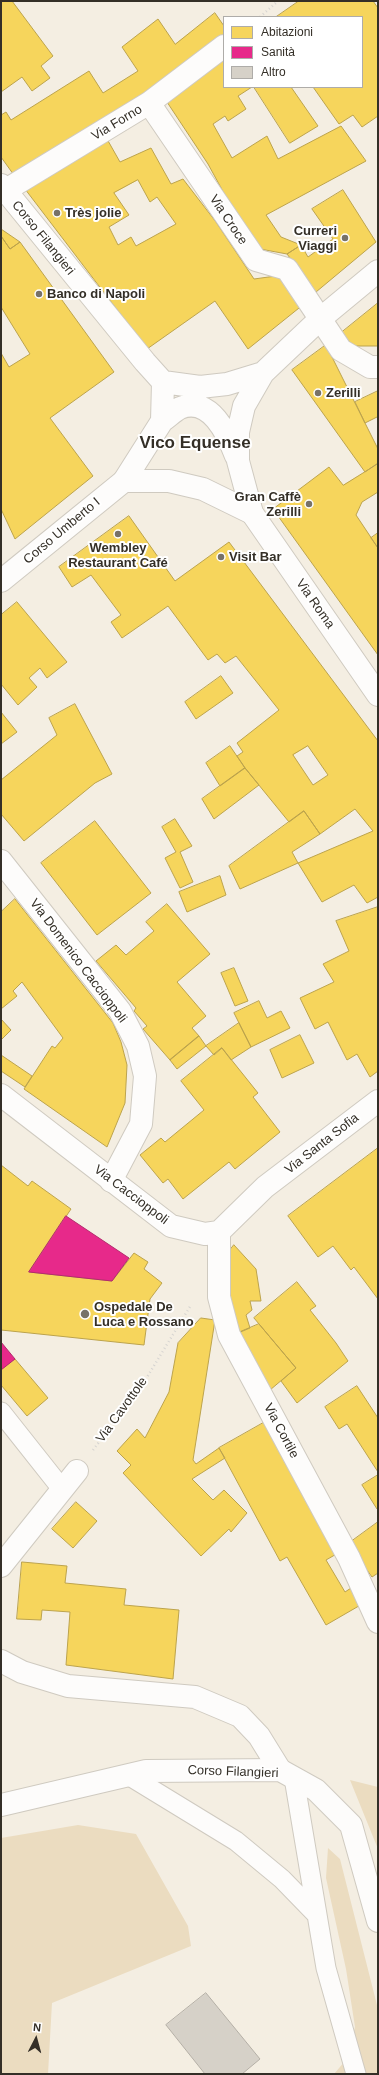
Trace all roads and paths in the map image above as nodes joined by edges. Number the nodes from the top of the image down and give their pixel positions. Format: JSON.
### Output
{"nodes":[{"id":1,"x":278,"y":1,"type":"edge"},
{"id":2,"x":261,"y":16,"type":"edge"},
{"id":3,"x":223,"y":47,"type":"edge"},
{"id":4,"x":149,"y":103,"type":"junction"},
{"id":5,"x":2,"y":190,"type":"edge"},
{"id":6,"x":378,"y":271,"type":"edge"},
{"id":7,"x":320,"y":319,"type":"junction"},
{"id":8,"x":378,"y":367,"type":"edge"},
{"id":9,"x":263,"y":373,"type":"junction"},
{"id":10,"x":163,"y":382,"type":"junction"},
{"id":11,"x":162,"y":421,"type":"junction"},
{"id":12,"x":238,"y":460,"type":"junction"},
{"id":13,"x":124,"y":482,"type":"junction"},
{"id":14,"x":252,"y":513,"type":"junction"},
{"id":15,"x":1,"y":582,"type":"edge"},
{"id":16,"x":378,"y":695,"type":"edge"},
{"id":17,"x":1,"y":861,"type":"edge"},
{"id":18,"x":1,"y":1095,"type":"edge"},
{"id":19,"x":378,"y":1101,"type":"edge"},
{"id":20,"x":111,"y":1180,"type":"junction"},
{"id":21,"x":219,"y":1232,"type":"junction"},
{"id":22,"x":192,"y":1304,"type":"dead end"},
{"id":23,"x":1,"y":1412,"type":"edge"},
{"id":24,"x":77,"y":1471,"type":"joint"},
{"id":25,"x":62,"y":1489,"type":"junction"},
{"id":26,"x":1,"y":1566,"type":"edge"},
{"id":27,"x":378,"y":1622,"type":"edge"},
{"id":28,"x":1,"y":1661,"type":"edge"},
{"id":29,"x":287,"y":1774,"type":"junction"},
{"id":30,"x":128,"y":1775,"type":"junction"},
{"id":31,"x":1,"y":1805,"type":"edge"},
{"id":32,"x":317,"y":1915,"type":"junction"},
{"id":33,"x":378,"y":1921,"type":"edge"},
{"id":34,"x":356,"y":2074,"type":"edge"}],
"edges":[{"from":1,"to":2,"type":"path"},
{"from":3,"to":4,"type":"street","name":"Via Forno"},
{"from":4,"to":5,"type":"street","name":"Via Forno"},
{"from":4,"to":7,"type":"street","name":"Via Croce"},
{"from":5,"to":10,"type":"street","name":"Corso Filangieri"},
{"from":6,"to":7,"type":"street"},
{"from":7,"to":8,"type":"street","name":"Via Croce"},
{"from":7,"to":9,"type":"street"},
{"from":9,"to":10,"type":"street"},
{"from":9,"to":12,"type":"street"},
{"from":10,"to":11,"type":"street"},
{"from":11,"to":12,"type":"street"},
{"from":11,"to":13,"type":"street","name":"Corso Umberto I"},
{"from":12,"to":14,"type":"street"},
{"from":13,"to":14,"type":"street"},
{"from":13,"to":15,"type":"street","name":"Corso Umberto I"},
{"from":14,"to":16,"type":"street","name":"Via Roma"},
{"from":17,"to":20,"type":"street","name":"Via Domenico Caccioppoli"},
{"from":18,"to":20,"type":"street","name":"Via Caccioppoli"},
{"from":19,"to":21,"type":"street","name":"Via Santa Sofia"},
{"from":20,"to":21,"type":"street","name":"Via Caccioppoli"},
{"from":21,"to":27,"type":"street","name":"Via Cortile"},
{"from":22,"to":24,"type":"path","name":"Via Cavottole"},
{"from":23,"to":25,"type":"lane"},
{"from":24,"to":25,"type":"street"},
{"from":25,"to":26,"type":"street"},
{"from":28,"to":29,"type":"street"},
{"from":29,"to":30,"type":"street","name":"Corso Filangieri"},
{"from":29,"to":32,"type":"lane"},
{"from":29,"to":33,"type":"street","name":"Corso Filangieri"},
{"from":30,"to":31,"type":"street","name":"Corso Filangieri"},
{"from":30,"to":32,"type":"lane"},
{"from":32,"to":34,"type":"lane"}]}
